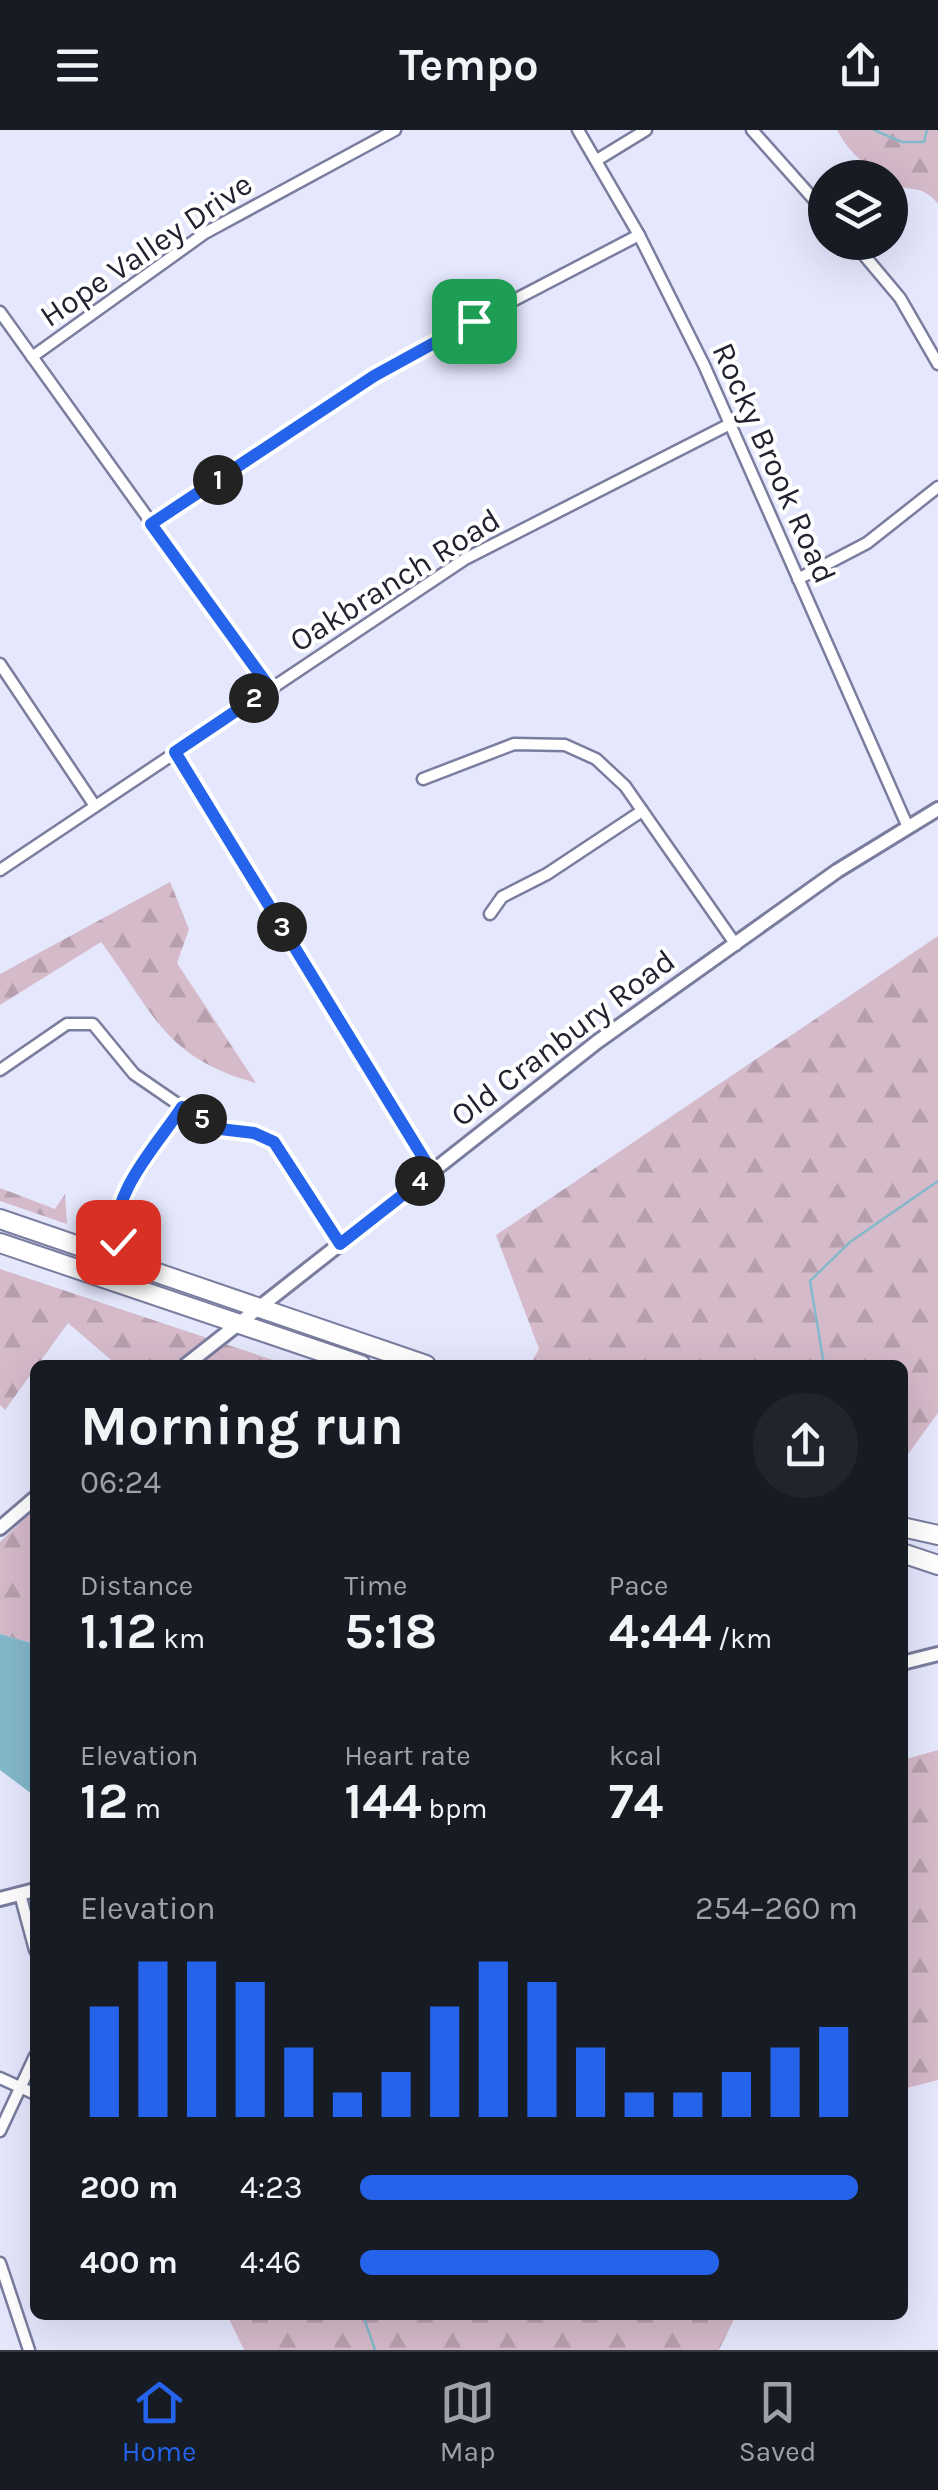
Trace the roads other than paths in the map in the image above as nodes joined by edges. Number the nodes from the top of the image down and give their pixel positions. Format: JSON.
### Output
{"nodes":[{"id":1,"x":394,"y":130,"type":"edge"},
{"id":2,"x":578,"y":130,"type":"edge"},
{"id":3,"x":646,"y":130,"type":"edge"},
{"id":4,"x":752,"y":130,"type":"edge"},
{"id":5,"x":596,"y":160,"type":"junction"},
{"id":6,"x":808,"y":193,"type":"edge"},
{"id":7,"x":639,"y":235,"type":"junction"},
{"id":8,"x":868,"y":260,"type":"edge"},
{"id":9,"x":0,"y":312,"type":"edge"},
{"id":10,"x":32,"y":356,"type":"junction"},
{"id":11,"x":938,"y":364,"type":"edge"},
{"id":12,"x":730,"y":424,"type":"junction"},
{"id":13,"x":938,"y":487,"type":"edge"},
{"id":14,"x":151,"y":524,"type":"junction"},
{"id":15,"x":798,"y":579,"type":"junction"},
{"id":16,"x":0,"y":664,"type":"edge"},
{"id":17,"x":270,"y":688,"type":"junction"},
{"id":18,"x":175,"y":752,"type":"junction"},
{"id":19,"x":424,"y":780,"type":"dead end"},
{"id":20,"x":95,"y":806,"type":"junction"},
{"id":21,"x":938,"y":809,"type":"edge"},
{"id":22,"x":642,"y":811,"type":"junction"},
{"id":23,"x":907,"y":825,"type":"junction"},
{"id":24,"x":0,"y":870,"type":"edge"},
{"id":25,"x":490,"y":914,"type":"dead end"},
{"id":26,"x":736,"y":945,"type":"junction"},
{"id":27,"x":0,"y":1070,"type":"edge"},
{"id":28,"x":182,"y":1107,"type":"junction"},
{"id":29,"x":432,"y":1172,"type":"junction"},
{"id":30,"x":118,"y":1215,"type":"junction"},
{"id":31,"x":0,"y":1220,"type":"edge"},
{"id":32,"x":0,"y":1243,"type":"edge"},
{"id":33,"x":73,"y":1244,"type":"junction"},
{"id":34,"x":340,"y":1244,"type":"junction"},
{"id":35,"x":139,"y":1266,"type":"junction"},
{"id":36,"x":260,"y":1306,"type":"junction"},
{"id":37,"x":237,"y":1322,"type":"junction"},
{"id":38,"x":192,"y":1360,"type":"edge"},
{"id":39,"x":347,"y":1360,"type":"edge"},
{"id":40,"x":412,"y":1360,"type":"edge"},
{"id":41,"x":30,"y":1502,"type":"edge"},
{"id":42,"x":0,"y":1528,"type":"edge"},
{"id":43,"x":908,"y":1528,"type":"edge"},
{"id":44,"x":938,"y":1535,"type":"edge"},
{"id":45,"x":908,"y":1555,"type":"edge"},
{"id":46,"x":938,"y":1565,"type":"edge"},
{"id":47,"x":938,"y":1654,"type":"edge"},
{"id":48,"x":908,"y":1662,"type":"edge"},
{"id":49,"x":28,"y":1892,"type":"edge"},
{"id":50,"x":0,"y":1899,"type":"edge"},
{"id":51,"x":30,"y":2067,"type":"edge"},
{"id":52,"x":0,"y":2078,"type":"edge"},
{"id":53,"x":20,"y":2088,"type":"junction"},
{"id":54,"x":30,"y":2092,"type":"edge"},
{"id":55,"x":0,"y":2131,"type":"edge"},
{"id":56,"x":0,"y":2263,"type":"edge"},
{"id":57,"x":28,"y":2350,"type":"edge"}],
"edges":[{"from":1,"to":10,"type":"street","name":"Hope Valley Drive"},
{"from":2,"to":5,"type":"street","name":"Rocky Brook Road"},
{"from":3,"to":5,"type":"street"},
{"from":4,"to":6,"type":"street"},
{"from":5,"to":7,"type":"street","name":"Rocky Brook Road"},
{"from":7,"to":12,"type":"street","name":"Rocky Brook Road"},
{"from":7,"to":14,"type":"street"},
{"from":8,"to":11,"type":"street"},
{"from":9,"to":10,"type":"street"},
{"from":10,"to":14,"type":"street"},
{"from":12,"to":15,"type":"street","name":"Rocky Brook Road"},
{"from":12,"to":17,"type":"street","name":"Oakbranch Road"},
{"from":13,"to":15,"type":"street"},
{"from":14,"to":17,"type":"street"},
{"from":15,"to":23,"type":"street","name":"Rocky Brook Road"},
{"from":16,"to":20,"type":"street"},
{"from":17,"to":18,"type":"street","name":"Oakbranch Road"},
{"from":18,"to":20,"type":"street","name":"Oakbranch Road"},
{"from":18,"to":29,"type":"street"},
{"from":19,"to":22,"type":"street"},
{"from":20,"to":24,"type":"street","name":"Oakbranch Road"},
{"from":21,"to":23,"type":"street","name":"Old Cranbury Road"},
{"from":22,"to":25,"type":"street"},
{"from":22,"to":26,"type":"street"},
{"from":23,"to":26,"type":"street","name":"Old Cranbury Road"},
{"from":26,"to":29,"type":"street","name":"Old Cranbury Road"},
{"from":27,"to":28,"type":"street"},
{"from":28,"to":30,"type":"street"},
{"from":28,"to":34,"type":"street"},
{"from":29,"to":34,"type":"street","name":"Old Cranbury Road"},
{"from":30,"to":33,"type":"street"},
{"from":30,"to":35,"type":"street"},
{"from":31,"to":33,"type":"highway"},
{"from":32,"to":37,"type":"highway"},
{"from":33,"to":35,"type":"highway"},
{"from":34,"to":36,"type":"street","name":"Old Cranbury Road"},
{"from":35,"to":36,"type":"highway"},
{"from":36,"to":37,"type":"street","name":"Old Cranbury Road"},
{"from":36,"to":40,"type":"highway"},
{"from":37,"to":38,"type":"street","name":"Old Cranbury Road"},
{"from":37,"to":39,"type":"highway"},
{"from":41,"to":42,"type":"street"},
{"from":43,"to":44,"type":"highway"},
{"from":45,"to":46,"type":"highway"},
{"from":47,"to":48,"type":"street"},
{"from":49,"to":50,"type":"street"},
{"from":51,"to":53,"type":"street"},
{"from":52,"to":53,"type":"street"},
{"from":53,"to":54,"type":"street"},
{"from":53,"to":55,"type":"street"},
{"from":56,"to":57,"type":"street"}]}
